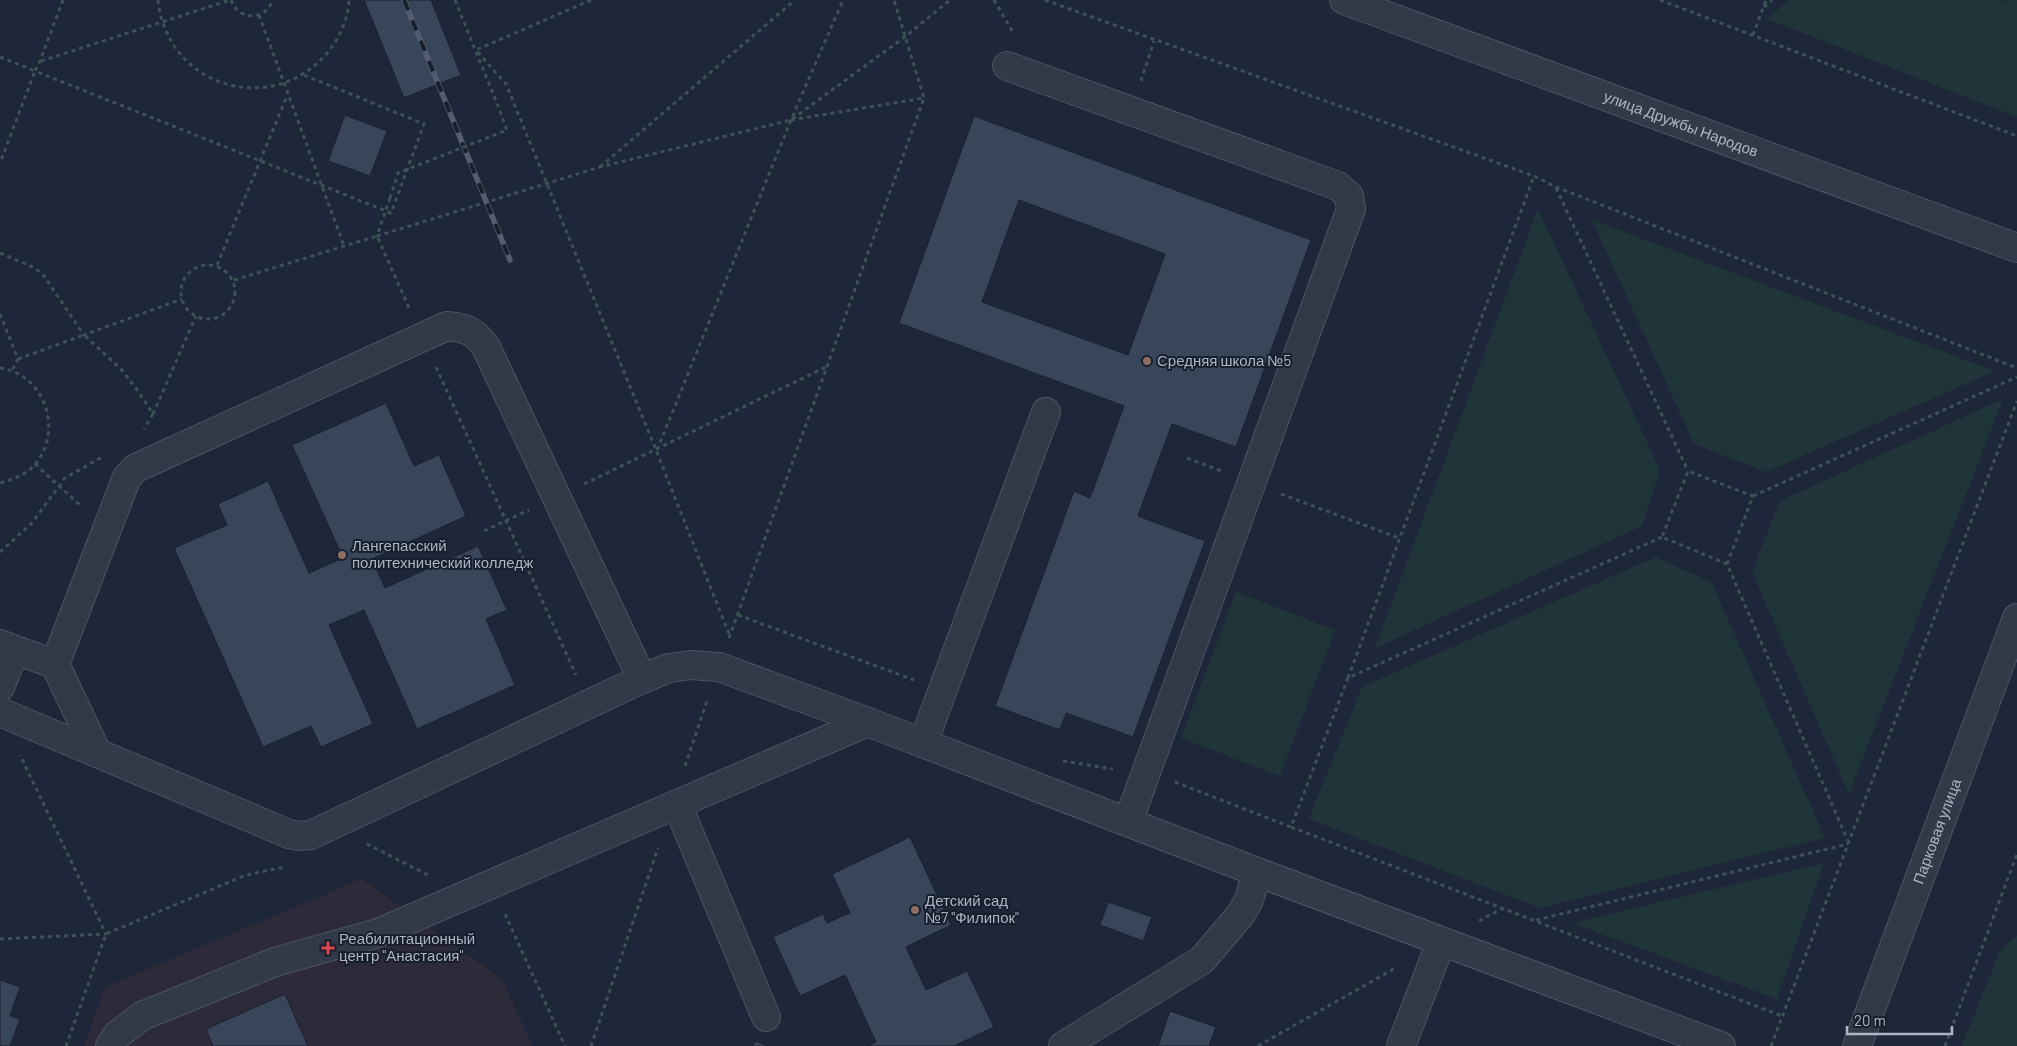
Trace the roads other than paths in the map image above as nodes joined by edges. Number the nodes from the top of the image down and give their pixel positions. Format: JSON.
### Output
{"nodes":[{"id":1,"x":1344,"y":0,"type":"edge"},
{"id":2,"x":1007,"y":66,"type":"dead end"},
{"id":3,"x":2017,"y":248,"type":"edge"},
{"id":4,"x":1046,"y":412,"type":"dead end"},
{"id":5,"x":2014,"y":634,"type":"edge"},
{"id":6,"x":8,"y":647,"type":"edge"},
{"id":7,"x":55,"y":664,"type":"junction"},
{"id":8,"x":642,"y":679,"type":"junction"},
{"id":9,"x":0,"y":687,"type":"edge"},
{"id":10,"x":0,"y":712,"type":"edge"},
{"id":11,"x":868,"y":722,"type":"junction"},
{"id":12,"x":923,"y":743,"type":"junction"},
{"id":13,"x":97,"y":753,"type":"junction"},
{"id":14,"x":674,"y":805,"type":"junction"},
{"id":15,"x":1128,"y":822,"type":"junction"},
{"id":16,"x":1258,"y":872,"type":"junction"},
{"id":17,"x":1441,"y":942,"type":"junction"},
{"id":18,"x":766,"y":1017,"type":"dead end"},
{"id":19,"x":110,"y":1046,"type":"edge"},
{"id":20,"x":1063,"y":1046,"type":"edge"},
{"id":21,"x":1402,"y":1046,"type":"edge"},
{"id":22,"x":1722,"y":1046,"type":"edge"},
{"id":23,"x":1857,"y":1046,"type":"edge"}],
"edges":[{"from":1,"to":3,"type":"street","name":"улица Дружбы Народов"},
{"from":2,"to":15,"type":"street"},
{"from":4,"to":12,"type":"street"},
{"from":5,"to":23,"type":"street","name":"Парковая улица"},
{"from":6,"to":7,"type":"street"},
{"from":6,"to":9,"type":"street"},
{"from":7,"to":8,"type":"street"},
{"from":7,"to":13,"type":"street"},
{"from":8,"to":11,"type":"street"},
{"from":8,"to":13,"type":"street"},
{"from":10,"to":13,"type":"street"},
{"from":11,"to":12,"type":"street"},
{"from":11,"to":14,"type":"street"},
{"from":12,"to":15,"type":"street"},
{"from":14,"to":18,"type":"street"},
{"from":14,"to":19,"type":"street"},
{"from":15,"to":16,"type":"street"},
{"from":16,"to":17,"type":"street"},
{"from":16,"to":20,"type":"street"},
{"from":17,"to":21,"type":"street"},
{"from":17,"to":22,"type":"street"}]}
